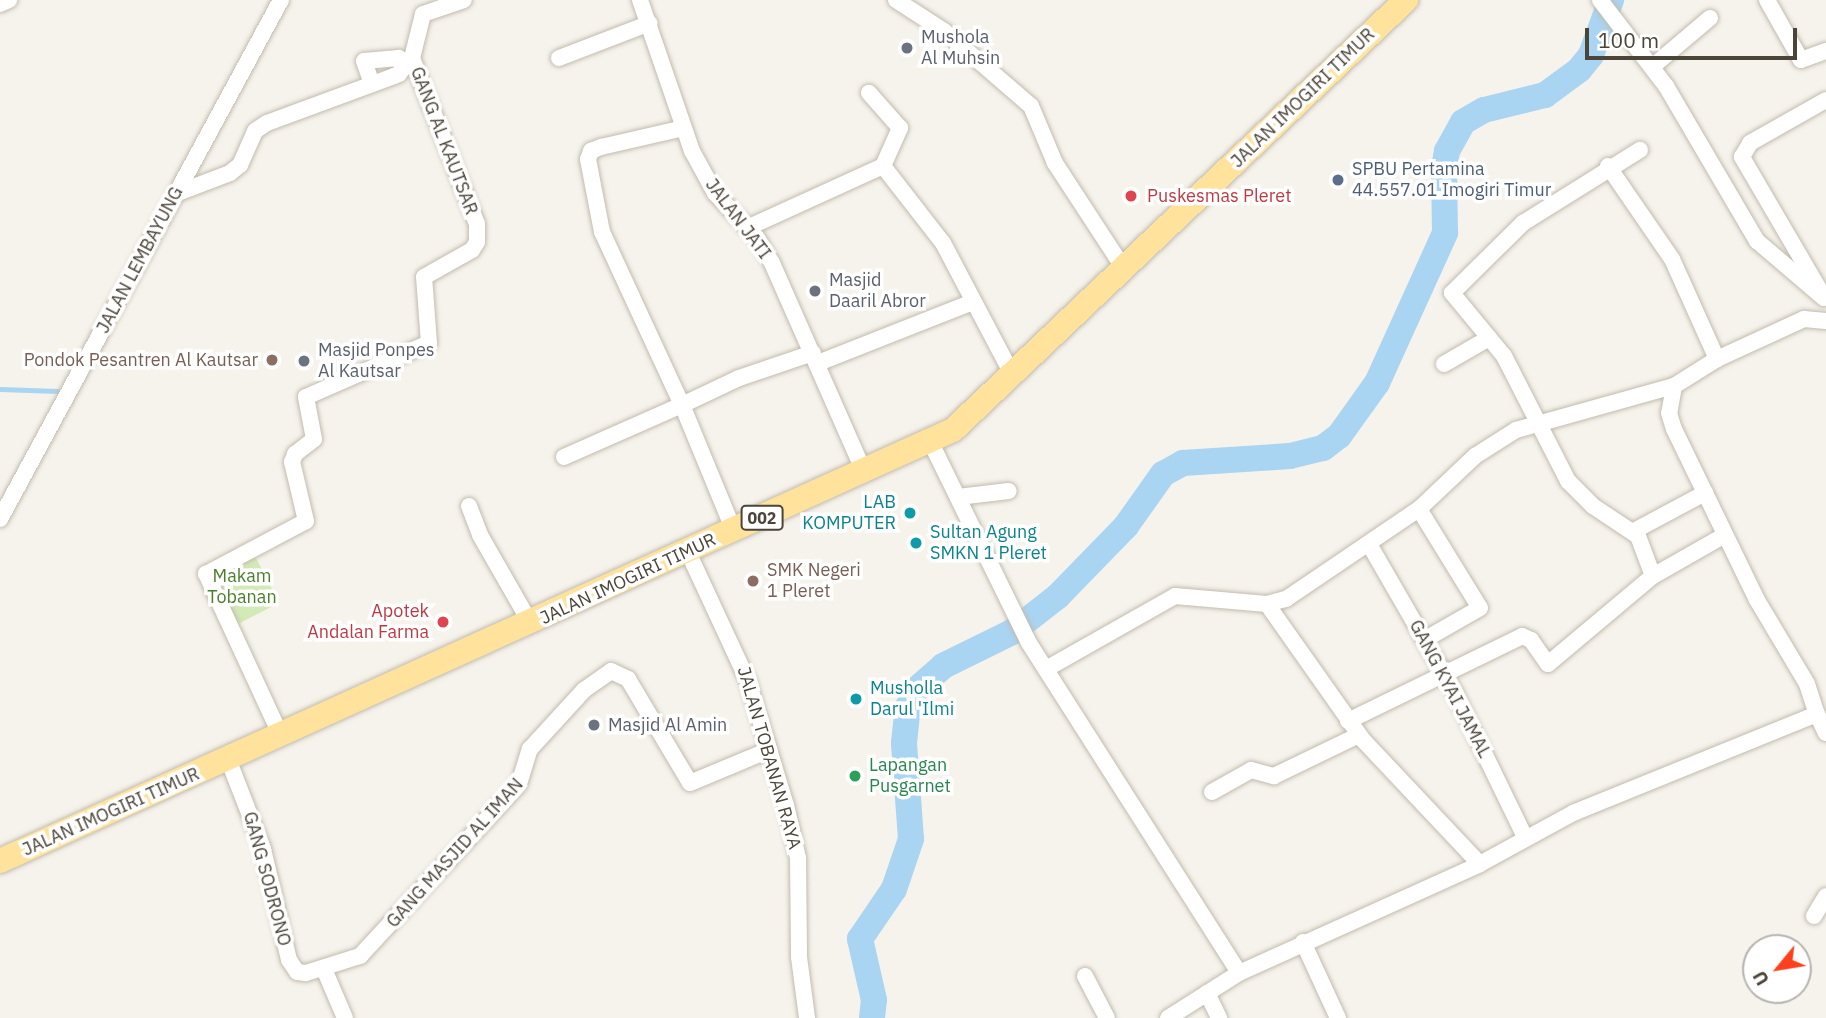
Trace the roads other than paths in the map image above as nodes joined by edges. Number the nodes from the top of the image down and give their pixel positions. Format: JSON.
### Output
{"nodes":[{"id":1,"x":9,"y":0,"type":"edge"},
{"id":2,"x":281,"y":0,"type":"edge"},
{"id":3,"x":464,"y":0,"type":"edge"},
{"id":4,"x":640,"y":0,"type":"edge"},
{"id":5,"x":896,"y":0,"type":"edge"},
{"id":6,"x":1406,"y":0,"type":"edge"},
{"id":7,"x":1600,"y":0,"type":"edge"},
{"id":8,"x":1768,"y":0,"type":"edge"},
{"id":9,"x":0,"y":4,"type":"edge"},
{"id":10,"x":1710,"y":18,"type":"dead end"},
{"id":11,"x":650,"y":23,"type":"junction"},
{"id":12,"x":1826,"y":51,"type":"edge"},
{"id":13,"x":559,"y":58,"type":"dead end"},
{"id":14,"x":1652,"y":67,"type":"junction"},
{"id":15,"x":372,"y":84,"type":"dead end"},
{"id":16,"x":869,"y":93,"type":"dead end"},
{"id":17,"x":1826,"y":100,"type":"edge"},
{"id":18,"x":684,"y":128,"type":"junction"},
{"id":19,"x":1640,"y":150,"type":"dead end"},
{"id":20,"x":883,"y":166,"type":"junction"},
{"id":21,"x":1608,"y":166,"type":"junction"},
{"id":22,"x":175,"y":194,"type":"junction"},
{"id":23,"x":747,"y":228,"type":"junction"},
{"id":24,"x":1124,"y":269,"type":"junction"},
{"id":25,"x":1819,"y":269,"type":"edge"},
{"id":26,"x":1825,"y":301,"type":"edge"},
{"id":27,"x":973,"y":302,"type":"junction"},
{"id":28,"x":1826,"y":321,"type":"edge"},
{"id":29,"x":1489,"y":338,"type":"junction"},
{"id":30,"x":816,"y":358,"type":"junction"},
{"id":31,"x":1717,"y":359,"type":"junction"},
{"id":32,"x":1444,"y":364,"type":"dead end"},
{"id":33,"x":1013,"y":376,"type":"junction"},
{"id":34,"x":1674,"y":386,"type":"junction"},
{"id":35,"x":682,"y":405,"type":"junction"},
{"id":36,"x":1539,"y":421,"type":"junction"},
{"id":37,"x":931,"y":443,"type":"junction"},
{"id":38,"x":564,"y":457,"type":"dead end"},
{"id":39,"x":864,"y":472,"type":"junction"},
{"id":40,"x":1009,"y":491,"type":"dead end"},
{"id":41,"x":1705,"y":493,"type":"junction"},
{"id":42,"x":958,"y":497,"type":"junction"},
{"id":43,"x":469,"y":506,"type":"dead end"},
{"id":44,"x":1419,"y":509,"type":"junction"},
{"id":45,"x":0,"y":519,"type":"edge"},
{"id":46,"x":734,"y":531,"type":"junction"},
{"id":47,"x":1634,"y":531,"type":"junction"},
{"id":48,"x":1725,"y":535,"type":"junction"},
{"id":49,"x":1369,"y":544,"type":"junction"},
{"id":50,"x":688,"y":552,"type":"junction"},
{"id":51,"x":1653,"y":576,"type":"junction"},
{"id":52,"x":1267,"y":604,"type":"junction"},
{"id":53,"x":531,"y":624,"type":"junction"},
{"id":54,"x":1424,"y":640,"type":"junction"},
{"id":55,"x":1046,"y":669,"type":"junction"},
{"id":56,"x":1442,"y":672,"type":"junction"},
{"id":57,"x":1817,"y":714,"type":"junction"},
{"id":58,"x":1348,"y":721,"type":"junction"},
{"id":59,"x":1826,"y":733,"type":"edge"},
{"id":60,"x":1359,"y":735,"type":"junction"},
{"id":61,"x":281,"y":736,"type":"junction"},
{"id":62,"x":769,"y":750,"type":"junction"},
{"id":63,"x":228,"y":760,"type":"junction"},
{"id":64,"x":1212,"y":792,"type":"dead end"},
{"id":65,"x":1525,"y":837,"type":"junction"},
{"id":66,"x":0,"y":861,"type":"edge"},
{"id":67,"x":1480,"y":864,"type":"junction"},
{"id":68,"x":1826,"y":896,"type":"edge"},
{"id":69,"x":1814,"y":916,"type":"dead end"},
{"id":70,"x":1303,"y":942,"type":"junction"},
{"id":71,"x":324,"y":970,"type":"junction"},
{"id":72,"x":1239,"y":973,"type":"junction"},
{"id":73,"x":1085,"y":976,"type":"dead end"},
{"id":74,"x":1207,"y":993,"type":"junction"},
{"id":75,"x":345,"y":1018,"type":"edge"},
{"id":76,"x":807,"y":1018,"type":"edge"},
{"id":77,"x":1107,"y":1018,"type":"edge"},
{"id":78,"x":1168,"y":1018,"type":"edge"},
{"id":79,"x":1219,"y":1018,"type":"edge"},
{"id":80,"x":1338,"y":1018,"type":"edge"}],
"edges":[{"from":1,"to":9,"type":"street"},
{"from":2,"to":22,"type":"street","name":"JALAN LEMBAYUNG"},
{"from":3,"to":61,"type":"street","name":"GANG AL KAUTSAR"},
{"from":4,"to":11,"type":"street","name":"JALAN JATI"},
{"from":5,"to":24,"type":"street"},
{"from":6,"to":24,"type":"main road","name":"JALAN IMOGIRI TIMUR","number":"002"},
{"from":7,"to":14,"type":"street"},
{"from":8,"to":12,"type":"street"},
{"from":10,"to":14,"type":"street"},
{"from":11,"to":13,"type":"street"},
{"from":11,"to":18,"type":"street","name":"JALAN JATI"},
{"from":14,"to":26,"type":"street"},
{"from":15,"to":22,"type":"street"},
{"from":16,"to":20,"type":"street"},
{"from":17,"to":25,"type":"street"},
{"from":18,"to":23,"type":"street","name":"JALAN JATI"},
{"from":18,"to":35,"type":"street"},
{"from":19,"to":21,"type":"street"},
{"from":20,"to":23,"type":"street"},
{"from":20,"to":27,"type":"street"},
{"from":21,"to":29,"type":"street"},
{"from":21,"to":31,"type":"street"},
{"from":22,"to":45,"type":"street","name":"JALAN LEMBAYUNG"},
{"from":23,"to":30,"type":"street","name":"JALAN JATI"},
{"from":24,"to":33,"type":"main road","name":"JALAN IMOGIRI TIMUR","number":"002"},
{"from":25,"to":26,"type":"street"},
{"from":27,"to":30,"type":"street"},
{"from":27,"to":33,"type":"street"},
{"from":28,"to":31,"type":"street"},
{"from":29,"to":32,"type":"street"},
{"from":29,"to":36,"type":"street"},
{"from":30,"to":35,"type":"street"},
{"from":30,"to":39,"type":"street","name":"JALAN JATI"},
{"from":31,"to":34,"type":"street"},
{"from":33,"to":37,"type":"main road","name":"JALAN IMOGIRI TIMUR","number":"002"},
{"from":34,"to":36,"type":"street"},
{"from":34,"to":41,"type":"street"},
{"from":35,"to":38,"type":"street"},
{"from":35,"to":46,"type":"street"},
{"from":36,"to":44,"type":"street"},
{"from":36,"to":47,"type":"street"},
{"from":37,"to":39,"type":"main road","name":"JALAN IMOGIRI TIMUR","number":"002"},
{"from":37,"to":42,"type":"street"},
{"from":39,"to":46,"type":"main road","name":"JALAN IMOGIRI TIMUR","number":"002"},
{"from":40,"to":42,"type":"street"},
{"from":41,"to":47,"type":"street"},
{"from":41,"to":48,"type":"street"},
{"from":42,"to":55,"type":"street"},
{"from":43,"to":53,"type":"street"},
{"from":44,"to":49,"type":"street"},
{"from":44,"to":54,"type":"street"},
{"from":46,"to":50,"type":"main road","name":"JALAN IMOGIRI TIMUR","number":"002"},
{"from":47,"to":51,"type":"street"},
{"from":48,"to":51,"type":"street"},
{"from":48,"to":57,"type":"street"},
{"from":49,"to":52,"type":"street"},
{"from":49,"to":54,"type":"street","name":"GANG KYAI JAMAL"},
{"from":50,"to":53,"type":"main road","name":"JALAN IMOGIRI TIMUR","number":"002"},
{"from":50,"to":62,"type":"street","name":"JALAN TOBANAN RAYA"},
{"from":51,"to":56,"type":"street"},
{"from":52,"to":55,"type":"street"},
{"from":52,"to":58,"type":"street"},
{"from":53,"to":61,"type":"main road","name":"JALAN IMOGIRI TIMUR","number":"002"},
{"from":54,"to":56,"type":"street","name":"GANG KYAI JAMAL"},
{"from":55,"to":72,"type":"street"},
{"from":56,"to":58,"type":"street"},
{"from":56,"to":65,"type":"street","name":"GANG KYAI JAMAL"},
{"from":57,"to":59,"type":"street"},
{"from":57,"to":65,"type":"street"},
{"from":58,"to":60,"type":"street"},
{"from":60,"to":64,"type":"street"},
{"from":60,"to":67,"type":"street"},
{"from":61,"to":63,"type":"main road","name":"JALAN IMOGIRI TIMUR","number":"002"},
{"from":62,"to":71,"type":"street","name":"GANG MASJID AL IMAN"},
{"from":62,"to":76,"type":"street","name":"JALAN TOBANAN RAYA"},
{"from":63,"to":66,"type":"main road","name":"JALAN IMOGIRI TIMUR","number":"002"},
{"from":63,"to":71,"type":"street","name":"GANG SODRONO"},
{"from":65,"to":67,"type":"street"},
{"from":67,"to":70,"type":"street"},
{"from":68,"to":69,"type":"street"},
{"from":70,"to":72,"type":"street"},
{"from":70,"to":80,"type":"street"},
{"from":71,"to":75,"type":"street"},
{"from":72,"to":74,"type":"street"},
{"from":73,"to":77,"type":"street"},
{"from":74,"to":78,"type":"street"},
{"from":74,"to":79,"type":"street"}]}
